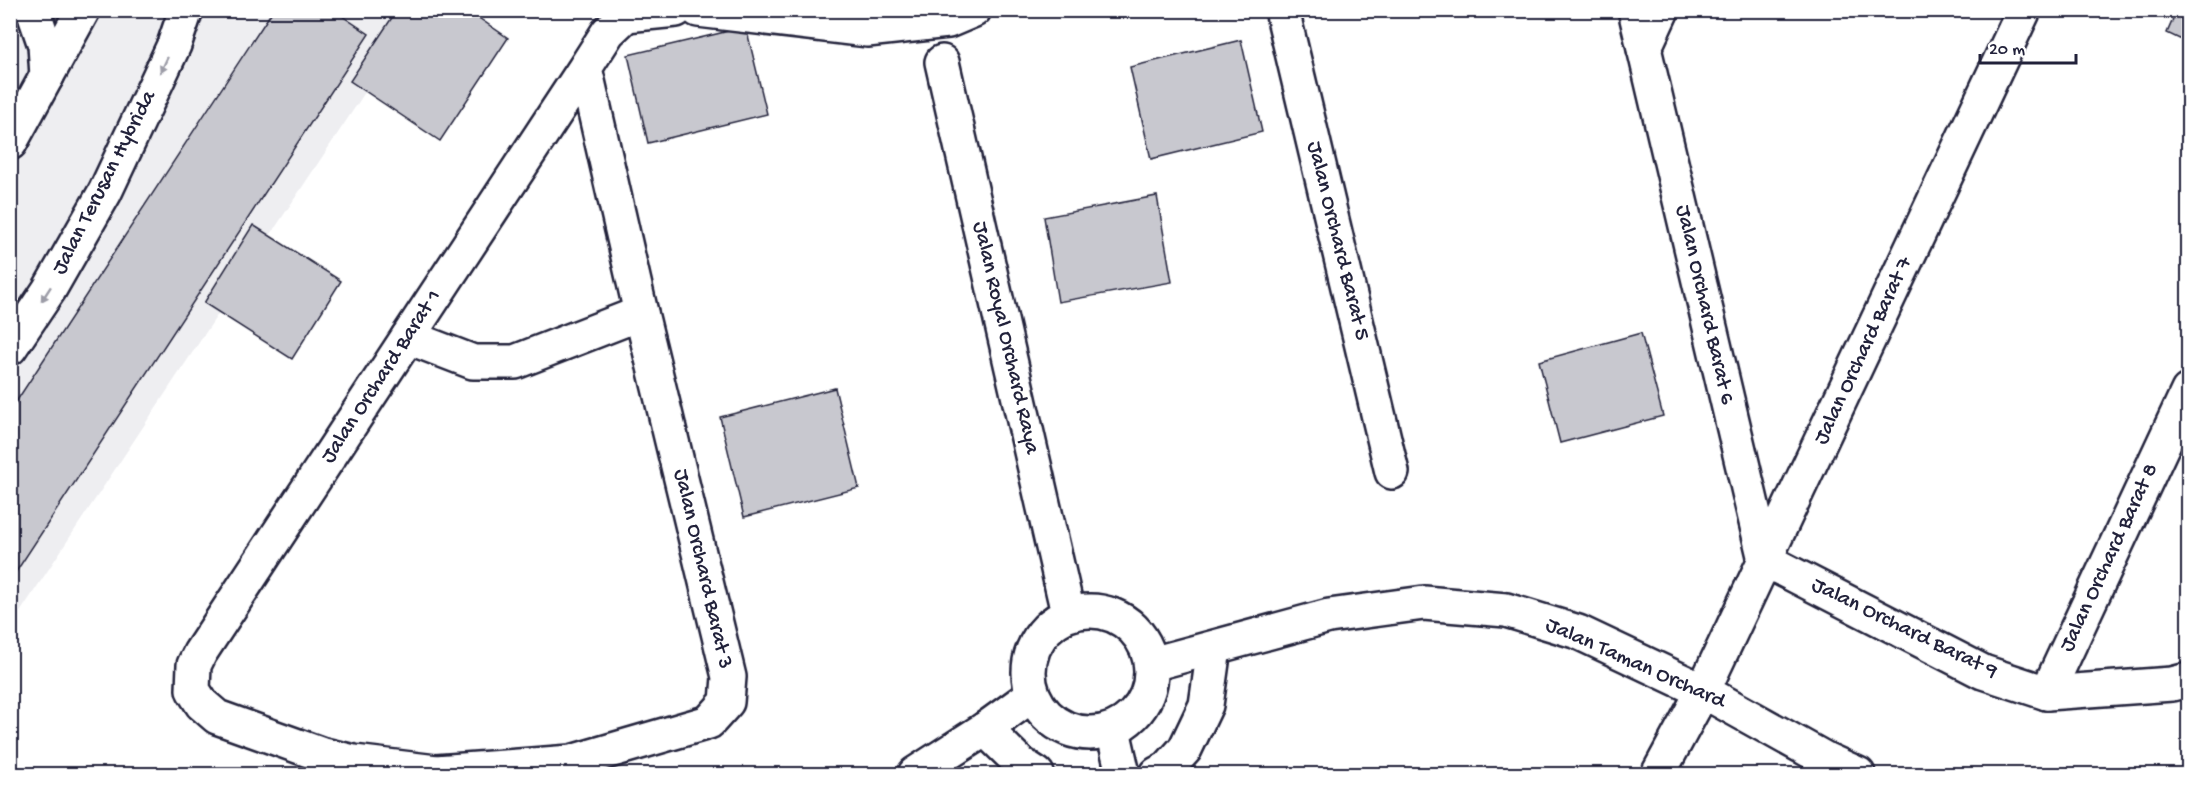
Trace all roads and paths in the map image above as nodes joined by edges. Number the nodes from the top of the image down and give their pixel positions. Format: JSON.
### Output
{"nodes":[{"id":1,"x":33,"y":10,"type":"edge"},
{"id":2,"x":83,"y":10,"type":"edge"},
{"id":3,"x":186,"y":10,"type":"edge"},
{"id":4,"x":676,"y":10,"type":"edge"},
{"id":5,"x":698,"y":10,"type":"edge"},
{"id":6,"x":1282,"y":10,"type":"edge"},
{"id":7,"x":1635,"y":10,"type":"edge"},
{"id":8,"x":1662,"y":10,"type":"edge"},
{"id":9,"x":2024,"y":10,"type":"edge"},
{"id":10,"x":957,"y":14,"type":"edge"},
{"id":11,"x":902,"y":18,"type":"edge"},
{"id":12,"x":1644,"y":49,"type":"junction"},
{"id":13,"x":942,"y":62,"type":"junction"},
{"id":14,"x":585,"y":68,"type":"junction"},
{"id":15,"x":46,"y":76,"type":"junction"},
{"id":16,"x":10,"y":143,"type":"edge"},
{"id":17,"x":641,"y":313,"type":"junction"},
{"id":18,"x":408,"y":337,"type":"junction"},
{"id":19,"x":10,"y":348,"type":"edge"},
{"id":20,"x":2188,"y":391,"type":"edge"},
{"id":21,"x":1392,"y":472,"type":"dead end"},
{"id":22,"x":1759,"y":573,"type":"junction"},
{"id":23,"x":1068,"y":613,"type":"junction"},
{"id":24,"x":1214,"y":648,"type":"junction"},
{"id":25,"x":1152,"y":664,"type":"junction"},
{"id":26,"x":1708,"y":679,"type":"junction"},
{"id":27,"x":2188,"y":680,"type":"edge"},
{"id":28,"x":194,"y":690,"type":"joint"},
{"id":29,"x":2047,"y":693,"type":"junction"},
{"id":30,"x":1032,"y":695,"type":"junction"},
{"id":31,"x":985,"y":729,"type":"junction"},
{"id":32,"x":1113,"y":730,"type":"junction"},
{"id":33,"x":915,"y":774,"type":"edge"},
{"id":34,"x":1036,"y":774,"type":"edge"},
{"id":35,"x":1123,"y":774,"type":"edge"},
{"id":36,"x":1157,"y":774,"type":"edge"},
{"id":37,"x":1658,"y":774,"type":"edge"},
{"id":38,"x":1858,"y":774,"type":"edge"}],
"edges":[{"from":1,"to":15,"type":"street"},
{"from":2,"to":15,"type":"street"},
{"from":3,"to":19,"type":"street","name":"Jalan Terusan Hybrida","one_way":true},
{"from":4,"to":14,"type":"street"},
{"from":5,"to":11,"type":"street"},
{"from":6,"to":21,"type":"street","name":"Jalan Orchard Barat 5"},
{"from":7,"to":12,"type":"street","name":"Jalan Orchard Barat 6"},
{"from":8,"to":12,"type":"street"},
{"from":9,"to":22,"type":"street","name":"Jalan Orchard Barat 7"},
{"from":10,"to":11,"type":"street"},
{"from":10,"to":13,"type":"street","name":"Jalan Royal Orchard Raya"},
{"from":11,"to":13,"type":"street"},
{"from":12,"to":22,"type":"street","name":"Jalan Orchard Barat 6"},
{"from":13,"to":23,"type":"street","name":"Jalan Royal Orchard Raya"},
{"from":14,"to":17,"type":"street","name":"Jalan Orchard Barat 3"},
{"from":14,"to":18,"type":"street","name":"Jalan Orchard Barat 1"},
{"from":15,"to":16,"type":"street"},
{"from":17,"to":18,"type":"street"},
{"from":17,"to":28,"type":"street","name":"Jalan Orchard Barat 3"},
{"from":18,"to":28,"type":"street","name":"Jalan Orchard Barat 1"},
{"from":20,"to":29,"type":"street","name":"Jalan Orchard Barat 8"},
{"from":22,"to":26,"type":"street","name":"Jalan Orchard Barat 7"},
{"from":22,"to":29,"type":"street","name":"Jalan Orchard Barat 9"},
{"from":23,"to":25,"type":"street"},
{"from":23,"to":30,"type":"street"},
{"from":24,"to":25,"type":"street","name":"Jalan Taman Orchard"},
{"from":24,"to":26,"type":"street","name":"Jalan Taman Orchard"},
{"from":24,"to":36,"type":"street"},
{"from":25,"to":32,"type":"street"},
{"from":26,"to":37,"type":"street","name":"Jalan Orchard Barat 7"},
{"from":26,"to":38,"type":"street","name":"Jalan Taman Orchard"},
{"from":27,"to":29,"type":"street","name":"Jalan Orchard Barat 9"},
{"from":30,"to":31,"type":"street"},
{"from":30,"to":32,"type":"street"},
{"from":31,"to":33,"type":"street"},
{"from":31,"to":34,"type":"street"},
{"from":32,"to":35,"type":"street"}]}
